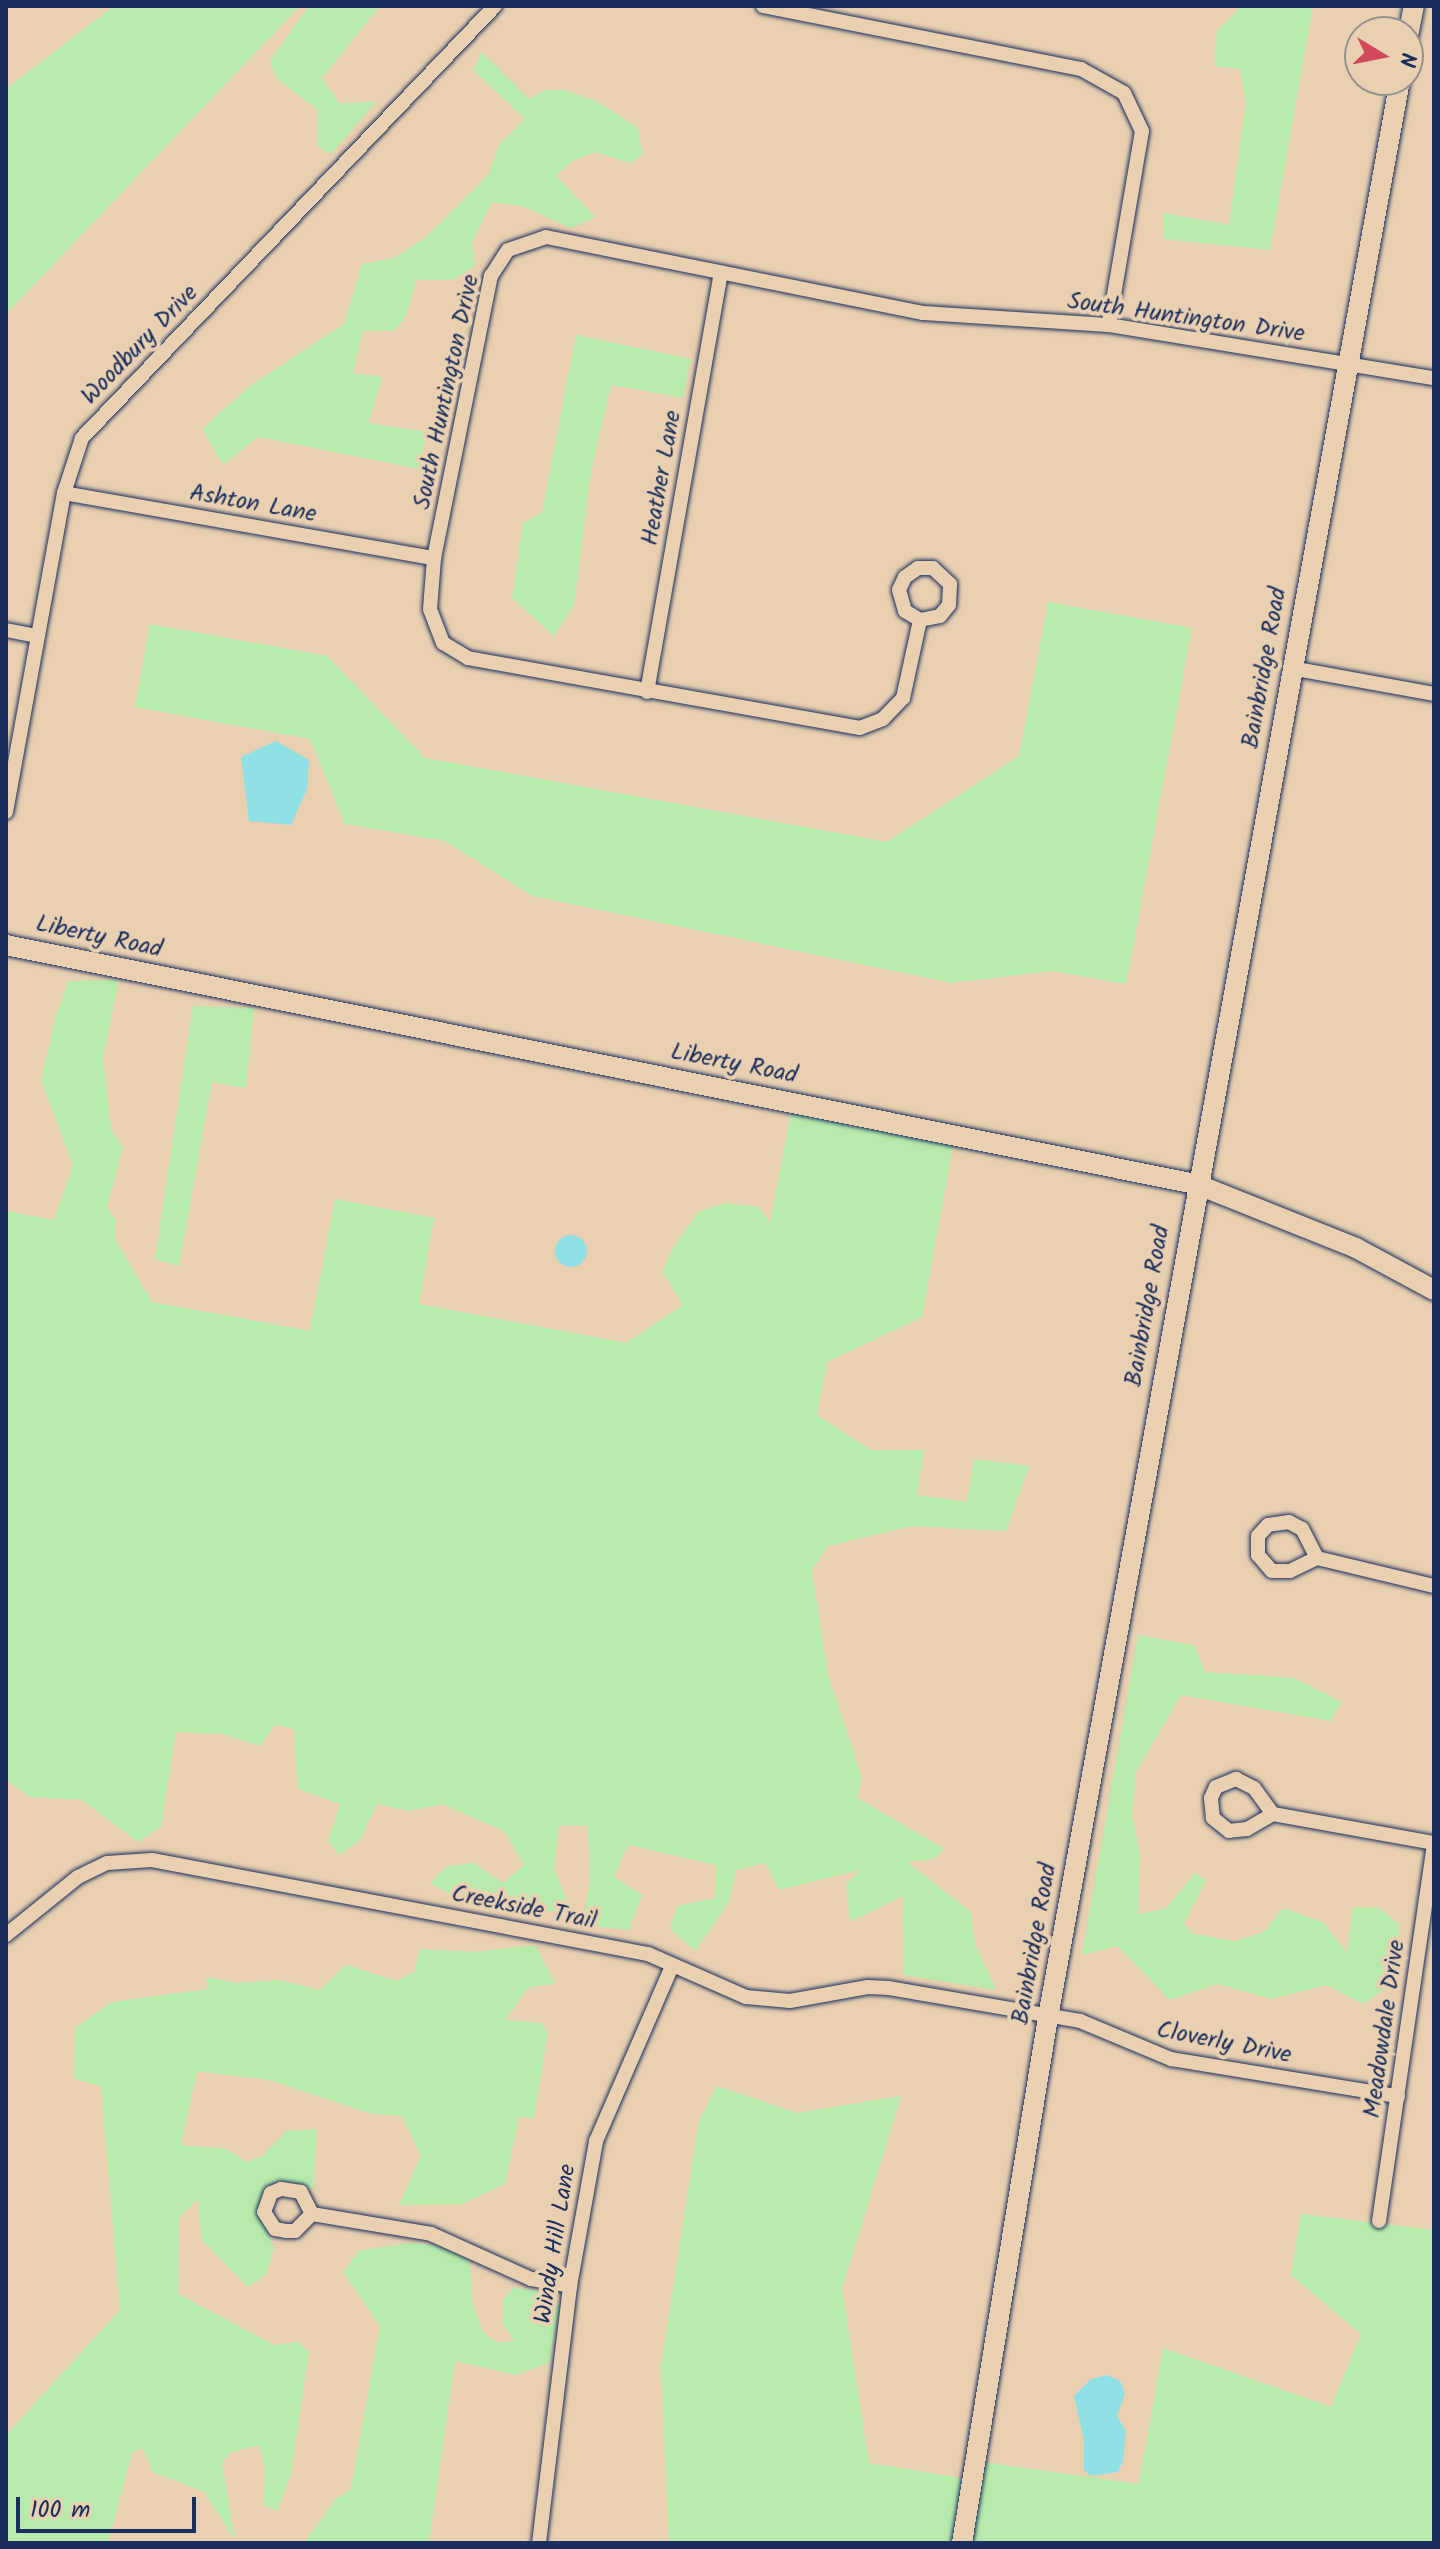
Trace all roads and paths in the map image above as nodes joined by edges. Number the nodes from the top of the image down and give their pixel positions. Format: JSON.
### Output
{"nodes":[{"id":1,"x":495,"y":6,"type":"edge"},
{"id":2,"x":763,"y":6,"type":"edge"},
{"id":3,"x":1397,"y":96,"type":"edge"},
{"id":4,"x":721,"y":272,"type":"junction"},
{"id":5,"x":1109,"y":325,"type":"junction"},
{"id":6,"x":1347,"y":365,"type":"junction"},
{"id":7,"x":1434,"y":378,"type":"edge"},
{"id":8,"x":64,"y":493,"type":"junction"},
{"id":9,"x":434,"y":558,"type":"junction"},
{"id":10,"x":920,"y":620,"type":"dead end"},
{"id":11,"x":6,"y":630,"type":"edge"},
{"id":12,"x":37,"y":636,"type":"junction"},
{"id":13,"x":1291,"y":668,"type":"junction"},
{"id":14,"x":647,"y":692,"type":"junction"},
{"id":15,"x":1434,"y":694,"type":"edge"},
{"id":16,"x":6,"y":812,"type":"edge"},
{"id":17,"x":6,"y":945,"type":"edge"},
{"id":18,"x":1196,"y":1184,"type":"junction"},
{"id":19,"x":1434,"y":1290,"type":"edge"},
{"id":20,"x":1317,"y":1558,"type":"dead end"},
{"id":21,"x":1434,"y":1586,"type":"edge"},
{"id":22,"x":1273,"y":1814,"type":"junction"},
{"id":23,"x":1434,"y":1843,"type":"edge"},
{"id":24,"x":6,"y":1935,"type":"edge"},
{"id":25,"x":672,"y":1966,"type":"junction"},
{"id":26,"x":1048,"y":2017,"type":"junction"},
{"id":27,"x":1398,"y":2096,"type":"junction"},
{"id":28,"x":312,"y":2214,"type":"dead end"},
{"id":29,"x":1379,"y":2221,"type":"dead end"},
{"id":30,"x":570,"y":2286,"type":"junction"},
{"id":31,"x":539,"y":2543,"type":"edge"},
{"id":32,"x":962,"y":2543,"type":"edge"}],
"edges":[{"from":1,"to":8,"type":"street","name":"Woodbury Drive"},
{"from":2,"to":5,"type":"street"},
{"from":3,"to":6,"type":"street","name":"Bainbridge Road"},
{"from":4,"to":5,"type":"street","name":"South Huntington Drive"},
{"from":4,"to":9,"type":"street","name":"South Huntington Drive"},
{"from":4,"to":14,"type":"street","name":"Heather Lane"},
{"from":5,"to":6,"type":"street","name":"South Huntington Drive"},
{"from":6,"to":7,"type":"street","name":"South Huntington Drive"},
{"from":6,"to":13,"type":"street","name":"Bainbridge Road"},
{"from":8,"to":9,"type":"street","name":"Ashton Lane"},
{"from":8,"to":12,"type":"street","name":"Woodbury Drive"},
{"from":9,"to":14,"type":"street","name":"South Huntington Drive"},
{"from":10,"to":14,"type":"street","name":"South Huntington Drive"},
{"from":11,"to":12,"type":"street"},
{"from":12,"to":16,"type":"street","name":"Woodbury Drive"},
{"from":13,"to":15,"type":"street"},
{"from":13,"to":18,"type":"street","name":"Bainbridge Road"},
{"from":17,"to":18,"type":"street","name":"Liberty Road"},
{"from":18,"to":19,"type":"street","name":"Liberty Road"},
{"from":18,"to":26,"type":"street","name":"Bainbridge Road"},
{"from":20,"to":21,"type":"street"},
{"from":22,"to":22,"type":"street"},
{"from":22,"to":23,"type":"street"},
{"from":23,"to":27,"type":"street","name":"Meadowdale Drive"},
{"from":24,"to":25,"type":"street","name":"Creekside Trail"},
{"from":25,"to":26,"type":"street","name":"Creekside Trail"},
{"from":25,"to":30,"type":"street","name":"Windy Hill Lane"},
{"from":26,"to":27,"type":"street","name":"Cloverly Drive"},
{"from":26,"to":32,"type":"street","name":"Bainbridge Road"},
{"from":27,"to":29,"type":"street","name":"Meadowdale Drive"},
{"from":28,"to":30,"type":"street"},
{"from":30,"to":31,"type":"street","name":"Windy Hill Lane"}]}
